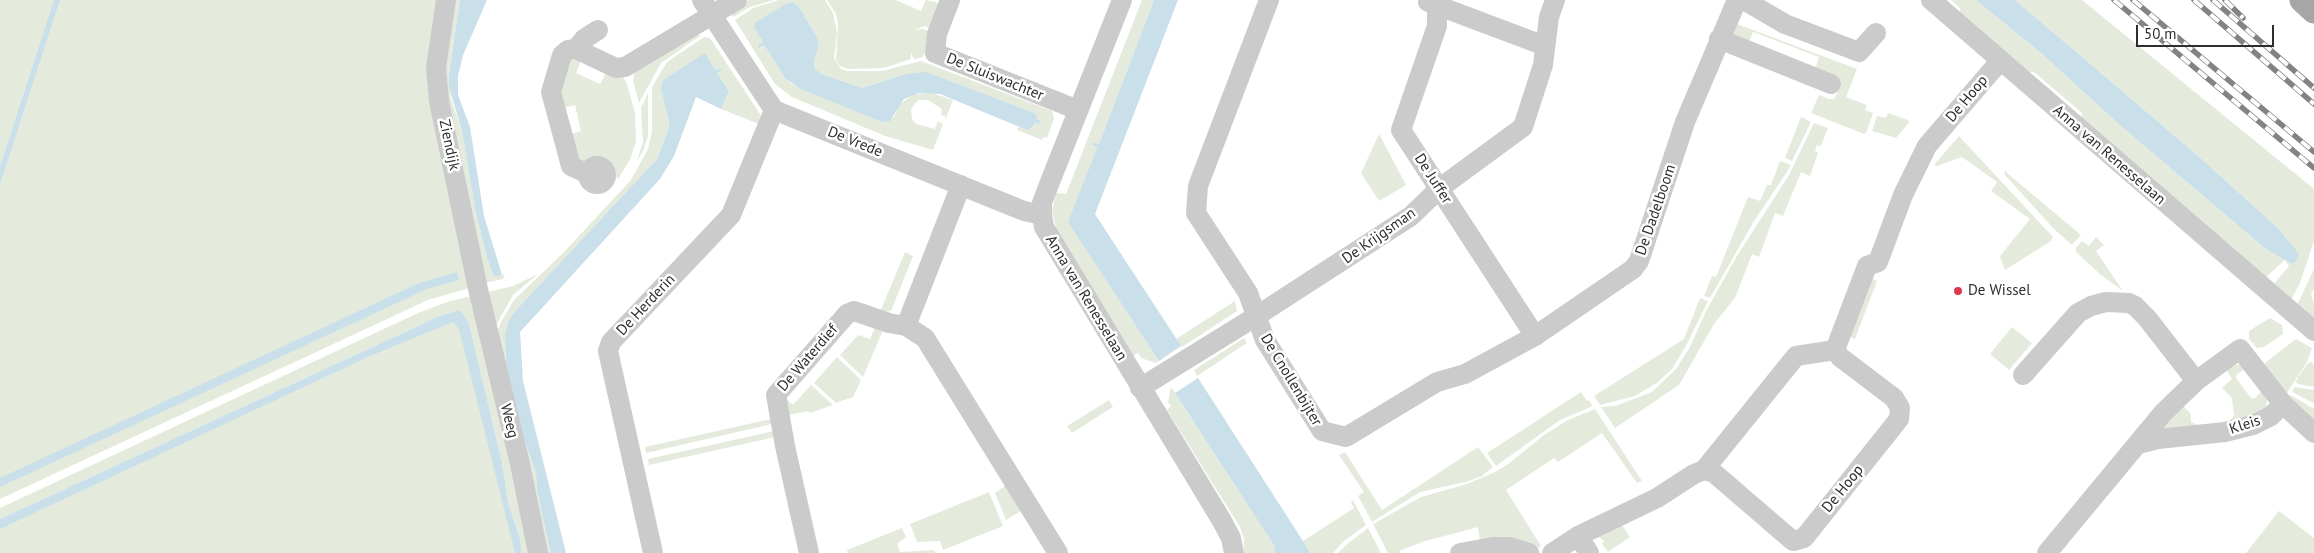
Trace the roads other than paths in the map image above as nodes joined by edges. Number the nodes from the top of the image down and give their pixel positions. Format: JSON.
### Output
{"nodes":[{"id":1,"x":446,"y":0,"type":"edge"},
{"id":2,"x":737,"y":0,"type":"edge"},
{"id":3,"x":949,"y":0,"type":"edge"},
{"id":4,"x":1122,"y":0,"type":"edge"},
{"id":5,"x":1269,"y":0,"type":"edge"},
{"id":6,"x":1555,"y":0,"type":"edge"},
{"id":7,"x":1736,"y":0,"type":"edge"},
{"id":8,"x":1744,"y":0,"type":"edge"},
{"id":9,"x":1931,"y":0,"type":"edge"},
{"id":10,"x":2302,"y":0,"type":"edge"},
{"id":11,"x":1433,"y":2,"type":"edge"},
{"id":12,"x":707,"y":8,"type":"edge"},
{"id":13,"x":2314,"y":11,"type":"edge"},
{"id":14,"x":598,"y":30,"type":"dead end"},
{"id":15,"x":1876,"y":33,"type":"dead end"},
{"id":16,"x":1719,"y":39,"type":"junction"},
{"id":17,"x":1545,"y":46,"type":"junction"},
{"id":18,"x":576,"y":50,"type":"junction"},
{"id":19,"x":2000,"y":61,"type":"junction"},
{"id":20,"x":1831,"y":84,"type":"dead end"},
{"id":21,"x":774,"y":110,"type":"junction"},
{"id":22,"x":1078,"y":110,"type":"junction"},
{"id":23,"x":588,"y":174,"type":"dead end"},
{"id":24,"x":961,"y":185,"type":"junction"},
{"id":25,"x":1440,"y":188,"type":"junction"},
{"id":26,"x":1042,"y":215,"type":"junction"},
{"id":27,"x":478,"y":289,"type":"joint"},
{"id":28,"x":1255,"y":317,"type":"junction"},
{"id":29,"x":906,"y":326,"type":"junction"},
{"id":30,"x":2314,"y":331,"type":"edge"},
{"id":31,"x":1535,"y":336,"type":"junction"},
{"id":32,"x":1835,"y":350,"type":"junction"},
{"id":33,"x":2023,"y":374,"type":"dead end"},
{"id":34,"x":2196,"y":381,"type":"junction"},
{"id":35,"x":1140,"y":388,"type":"junction"},
{"id":36,"x":2283,"y":404,"type":"junction"},
{"id":37,"x":2314,"y":433,"type":"edge"},
{"id":38,"x":2138,"y":444,"type":"junction"},
{"id":39,"x":1704,"y":470,"type":"junction"},
{"id":40,"x":1583,"y":545,"type":"edge"},
{"id":41,"x":538,"y":553,"type":"edge"},
{"id":42,"x":653,"y":553,"type":"edge"},
{"id":43,"x":809,"y":553,"type":"edge"},
{"id":44,"x":1058,"y":553,"type":"edge"},
{"id":45,"x":1234,"y":553,"type":"edge"},
{"id":46,"x":1460,"y":553,"type":"edge"},
{"id":47,"x":1529,"y":553,"type":"edge"},
{"id":48,"x":1552,"y":553,"type":"edge"},
{"id":49,"x":2047,"y":553,"type":"edge"}],
"edges":[{"from":1,"to":27,"type":"street","name":"Ziendijk"},
{"from":2,"to":12,"type":"street"},
{"from":3,"to":22,"type":"street","name":"De Sluiswachter"},
{"from":4,"to":22,"type":"street"},
{"from":5,"to":28,"type":"street","name":"De Cnollenbijter"},
{"from":6,"to":17,"type":"street","name":"De Krijgsman"},
{"from":7,"to":16,"type":"street","name":"De Dadelboom"},
{"from":8,"to":15,"type":"street"},
{"from":9,"to":19,"type":"street","name":"Anna van Renesselaan"},
{"from":10,"to":13,"type":"main road"},
{"from":11,"to":17,"type":"street","name":"De Juffer"},
{"from":11,"to":25,"type":"street","name":"De Juffer"},
{"from":12,"to":18,"type":"street"},
{"from":12,"to":21,"type":"street"},
{"from":14,"to":18,"type":"street"},
{"from":16,"to":20,"type":"street"},
{"from":16,"to":31,"type":"street","name":"De Dadelboom"},
{"from":17,"to":25,"type":"street","name":"De Krijgsman"},
{"from":18,"to":23,"type":"street"},
{"from":19,"to":30,"type":"street","name":"Anna van Renesselaan"},
{"from":19,"to":32,"type":"street","name":"De Hoop"},
{"from":21,"to":24,"type":"street","name":"De Vrede"},
{"from":21,"to":42,"type":"street","name":"De Herderin"},
{"from":22,"to":26,"type":"street"},
{"from":24,"to":26,"type":"street","name":"De Vrede"},
{"from":24,"to":29,"type":"street"},
{"from":25,"to":28,"type":"street","name":"De Krijgsman"},
{"from":25,"to":31,"type":"street","name":"De Juffer"},
{"from":26,"to":35,"type":"street","name":"Anna van Renesselaan"},
{"from":27,"to":41,"type":"street","name":"Weeg"},
{"from":28,"to":31,"type":"street","name":"De Cnollenbijter"},
{"from":28,"to":35,"type":"street","name":"De Krijgsman"},
{"from":29,"to":43,"type":"street","name":"De Waterdief"},
{"from":29,"to":44,"type":"street","name":"De Waterdief"},
{"from":32,"to":39,"type":"street"},
{"from":32,"to":39,"type":"street","name":"De Hoop"},
{"from":33,"to":34,"type":"street"},
{"from":34,"to":36,"type":"street"},
{"from":34,"to":38,"type":"street"},
{"from":35,"to":45,"type":"street","name":"Anna van Renesselaan"},
{"from":36,"to":37,"type":"street"},
{"from":36,"to":38,"type":"street","name":"Kleis"},
{"from":38,"to":49,"type":"street"},
{"from":39,"to":40,"type":"street"},
{"from":40,"to":48,"type":"street"},
{"from":46,"to":47,"type":"street"}]}
